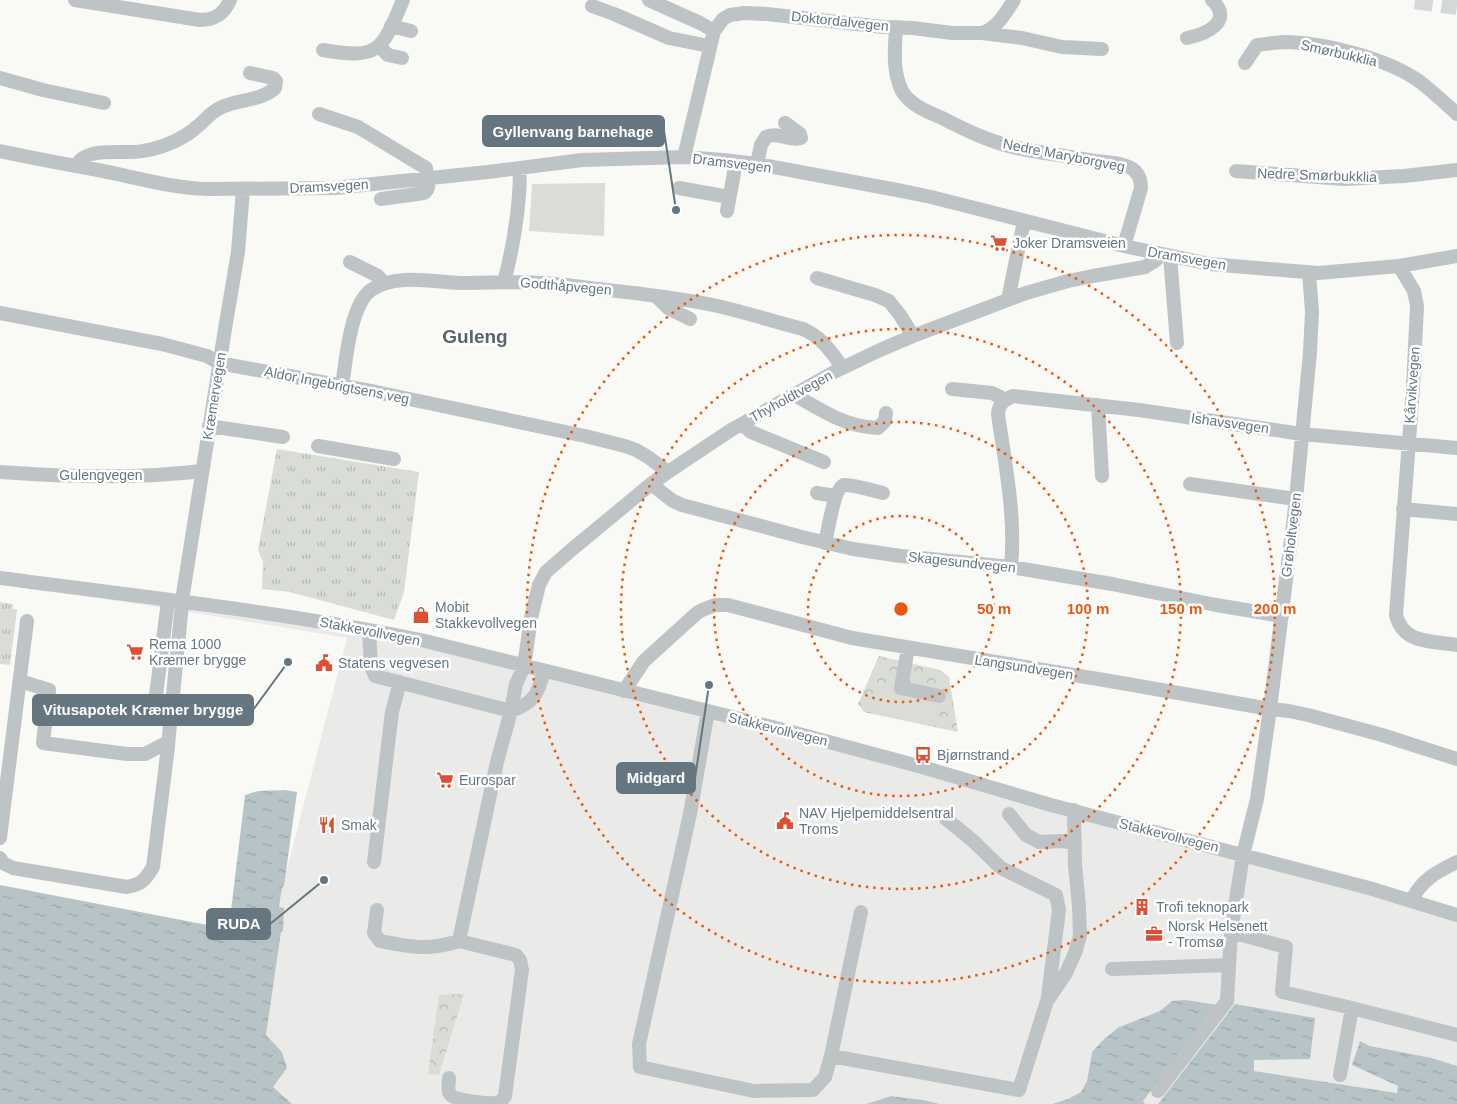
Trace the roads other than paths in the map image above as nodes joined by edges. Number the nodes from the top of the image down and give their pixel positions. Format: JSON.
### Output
{"nodes":[{"id":1,"x":75,"y":0,"type":"edge"},
{"id":2,"x":230,"y":0,"type":"edge"},
{"id":3,"x":403,"y":0,"type":"edge"},
{"id":4,"x":649,"y":0,"type":"edge"},
{"id":5,"x":1014,"y":0,"type":"edge"},
{"id":6,"x":1212,"y":0,"type":"edge"},
{"id":7,"x":592,"y":6,"type":"dead end"},
{"id":8,"x":391,"y":26,"type":"junction"},
{"id":9,"x":896,"y":27,"type":"junction"},
{"id":10,"x":411,"y":31,"type":"dead end"},
{"id":11,"x":714,"y":31,"type":"junction"},
{"id":12,"x":982,"y":33,"type":"junction"},
{"id":13,"x":1187,"y":38,"type":"dead end"},
{"id":14,"x":378,"y":46,"type":"junction"},
{"id":15,"x":710,"y":46,"type":"junction"},
{"id":16,"x":1102,"y":49,"type":"dead end"},
{"id":17,"x":323,"y":50,"type":"dead end"},
{"id":18,"x":402,"y":58,"type":"dead end"},
{"id":19,"x":1245,"y":63,"type":"dead end"},
{"id":20,"x":250,"y":73,"type":"dead end"},
{"id":21,"x":0,"y":78,"type":"edge"},
{"id":22,"x":104,"y":103,"type":"dead end"},
{"id":23,"x":320,"y":114,"type":"dead end"},
{"id":24,"x":1457,"y":114,"type":"edge"},
{"id":25,"x":785,"y":123,"type":"dead end"},
{"id":26,"x":0,"y":151,"type":"edge"},
{"id":27,"x":684,"y":157,"type":"junction"},
{"id":28,"x":736,"y":162,"type":"junction"},
{"id":29,"x":757,"y":164,"type":"junction"},
{"id":30,"x":76,"y":166,"type":"junction"},
{"id":31,"x":520,"y":168,"type":"junction"},
{"id":32,"x":1457,"y":170,"type":"edge"},
{"id":33,"x":1236,"y":171,"type":"dead end"},
{"id":34,"x":428,"y":178,"type":"junction"},
{"id":35,"x":679,"y":188,"type":"dead end"},
{"id":36,"x":243,"y":190,"type":"junction"},
{"id":37,"x":381,"y":199,"type":"dead end"},
{"id":38,"x":1024,"y":221,"type":"junction"},
{"id":39,"x":1124,"y":246,"type":"junction"},
{"id":40,"x":1166,"y":255,"type":"junction"},
{"id":41,"x":1457,"y":256,"type":"edge"},
{"id":42,"x":350,"y":262,"type":"dead end"},
{"id":43,"x":1399,"y":266,"type":"junction"},
{"id":44,"x":1310,"y":272,"type":"junction"},
{"id":45,"x":817,"y":278,"type":"dead end"},
{"id":46,"x":504,"y":282,"type":"junction"},
{"id":47,"x":384,"y":284,"type":"junction"},
{"id":48,"x":657,"y":296,"type":"junction"},
{"id":49,"x":1008,"y":300,"type":"junction"},
{"id":50,"x":0,"y":313,"type":"edge"},
{"id":51,"x":690,"y":319,"type":"dead end"},
{"id":52,"x":913,"y":336,"type":"junction"},
{"id":53,"x":1177,"y":343,"type":"dead end"},
{"id":54,"x":220,"y":363,"type":"junction"},
{"id":55,"x":843,"y":368,"type":"junction"},
{"id":56,"x":342,"y":386,"type":"junction"},
{"id":57,"x":952,"y":389,"type":"dead end"},
{"id":58,"x":794,"y":394,"type":"junction"},
{"id":59,"x":1004,"y":399,"type":"junction"},
{"id":60,"x":1098,"y":405,"type":"junction"},
{"id":61,"x":886,"y":413,"type":"dead end"},
{"id":62,"x":742,"y":424,"type":"junction"},
{"id":63,"x":210,"y":426,"type":"junction"},
{"id":64,"x":1302,"y":434,"type":"junction"},
{"id":65,"x":283,"y":437,"type":"dead end"},
{"id":66,"x":1408,"y":443,"type":"junction"},
{"id":67,"x":318,"y":446,"type":"dead end"},
{"id":68,"x":1457,"y":448,"type":"edge"},
{"id":69,"x":394,"y":459,"type":"dead end"},
{"id":70,"x":824,"y":462,"type":"dead end"},
{"id":71,"x":202,"y":471,"type":"junction"},
{"id":72,"x":0,"y":472,"type":"edge"},
{"id":73,"x":668,"y":472,"type":"junction"},
{"id":74,"x":1102,"y":476,"type":"dead end"},
{"id":75,"x":651,"y":484,"type":"junction"},
{"id":76,"x":1190,"y":484,"type":"dead end"},
{"id":77,"x":883,"y":492,"type":"dead end"},
{"id":78,"x":817,"y":493,"type":"dead end"},
{"id":79,"x":836,"y":496,"type":"junction"},
{"id":80,"x":1296,"y":499,"type":"junction"},
{"id":81,"x":1403,"y":508,"type":"junction"},
{"id":82,"x":1457,"y":514,"type":"edge"},
{"id":83,"x":825,"y":543,"type":"junction"},
{"id":84,"x":1011,"y":567,"type":"junction"},
{"id":85,"x":0,"y":578,"type":"edge"},
{"id":86,"x":175,"y":602,"type":"junction"},
{"id":87,"x":1282,"y":616,"type":"junction"},
{"id":88,"x":27,"y":621,"type":"dead end"},
{"id":89,"x":369,"y":630,"type":"junction"},
{"id":90,"x":1457,"y":645,"type":"edge"},
{"id":91,"x":908,"y":648,"type":"junction"},
{"id":92,"x":524,"y":666,"type":"junction"},
{"id":93,"x":544,"y":671,"type":"junction"},
{"id":94,"x":20,"y":681,"type":"junction"},
{"id":95,"x":400,"y":682,"type":"junction"},
{"id":96,"x":624,"y":691,"type":"junction"},
{"id":97,"x":938,"y":696,"type":"dead end"},
{"id":98,"x":1270,"y":709,"type":"junction"},
{"id":99,"x":154,"y":711,"type":"dead end"},
{"id":100,"x":511,"y":711,"type":"junction"},
{"id":101,"x":708,"y":711,"type":"junction"},
{"id":102,"x":168,"y":742,"type":"junction"},
{"id":103,"x":1457,"y":759,"type":"edge"},
{"id":104,"x":1074,"y":810,"type":"junction"},
{"id":105,"x":1009,"y":814,"type":"dead end"},
{"id":106,"x":945,"y":818,"type":"dead end"},
{"id":107,"x":0,"y":838,"type":"edge"},
{"id":108,"x":1075,"y":843,"type":"junction"},
{"id":109,"x":1243,"y":855,"type":"junction"},
{"id":110,"x":0,"y":858,"type":"edge"},
{"id":111,"x":374,"y":862,"type":"dead end"},
{"id":112,"x":1457,"y":862,"type":"edge"},
{"id":113,"x":1412,"y":900,"type":"junction"},
{"id":114,"x":377,"y":910,"type":"dead end"},
{"id":115,"x":861,"y":912,"type":"dead end"},
{"id":116,"x":1457,"y":915,"type":"edge"},
{"id":117,"x":1230,"y":932,"type":"junction"},
{"id":118,"x":459,"y":941,"type":"junction"},
{"id":119,"x":1229,"y":964,"type":"junction"},
{"id":120,"x":1112,"y":968,"type":"dead end"},
{"id":121,"x":1048,"y":1001,"type":"junction"},
{"id":122,"x":1352,"y":1008,"type":"junction"},
{"id":123,"x":1457,"y":1035,"type":"edge"},
{"id":124,"x":832,"y":1056,"type":"junction"},
{"id":125,"x":1340,"y":1075,"type":"dead end"},
{"id":126,"x":449,"y":1078,"type":"dead end"},
{"id":127,"x":1158,"y":1091,"type":"dead end"}],
"edges":[{"from":1,"to":2,"type":"street"},
{"from":3,"to":8,"type":"street"},
{"from":4,"to":11,"type":"street"},
{"from":5,"to":12,"type":"street"},
{"from":6,"to":13,"type":"street"},
{"from":7,"to":15,"type":"street"},
{"from":8,"to":10,"type":"street"},
{"from":8,"to":14,"type":"street"},
{"from":9,"to":11,"type":"street","name":"Doktordalvegen"},
{"from":9,"to":12,"type":"street","name":"Doktordalvegen"},
{"from":9,"to":39,"type":"street","name":"Nedre Maryborgveg"},
{"from":11,"to":15,"type":"street"},
{"from":12,"to":16,"type":"street","name":"Doktordalvegen"},
{"from":14,"to":17,"type":"street"},
{"from":14,"to":18,"type":"street"},
{"from":15,"to":27,"type":"street"},
{"from":19,"to":24,"type":"street","name":"Smørbukklia"},
{"from":20,"to":30,"type":"street"},
{"from":21,"to":22,"type":"street"},
{"from":23,"to":34,"type":"street"},
{"from":25,"to":29,"type":"street"},
{"from":26,"to":30,"type":"street","name":"Dramsvegen"},
{"from":27,"to":28,"type":"street","name":"Dramsvegen"},
{"from":27,"to":31,"type":"street","name":"Dramsvegen"},
{"from":28,"to":29,"type":"street","name":"Dramsvegen"},
{"from":28,"to":35,"type":"street"},
{"from":29,"to":38,"type":"street","name":"Dramsvegen"},
{"from":30,"to":36,"type":"street","name":"Dramsvegen"},
{"from":31,"to":34,"type":"street","name":"Dramsvegen"},
{"from":31,"to":46,"type":"street"},
{"from":32,"to":33,"type":"street","name":"Nedre Smørbukklia"},
{"from":34,"to":36,"type":"street","name":"Dramsvegen"},
{"from":34,"to":37,"type":"street"},
{"from":36,"to":54,"type":"street","name":"Kræmervegen"},
{"from":38,"to":39,"type":"street","name":"Dramsvegen"},
{"from":38,"to":49,"type":"street"},
{"from":39,"to":40,"type":"street","name":"Dramsvegen"},
{"from":40,"to":44,"type":"street","name":"Dramsvegen"},
{"from":40,"to":49,"type":"street","name":"Thyholdtvegen"},
{"from":40,"to":53,"type":"street"},
{"from":41,"to":43,"type":"street","name":"Dramsvegen"},
{"from":42,"to":47,"type":"street"},
{"from":43,"to":44,"type":"street","name":"Dramsvegen"},
{"from":43,"to":66,"type":"street","name":"Kårvikvegen"},
{"from":44,"to":64,"type":"street","name":"Grøholtvegen"},
{"from":45,"to":52,"type":"street"},
{"from":46,"to":47,"type":"street","name":"Godthåpvegen"},
{"from":46,"to":48,"type":"street","name":"Godthåpvegen"},
{"from":47,"to":56,"type":"street","name":"Godthåpvegen"},
{"from":48,"to":51,"type":"street"},
{"from":48,"to":55,"type":"street","name":"Godthåpvegen"},
{"from":49,"to":52,"type":"street","name":"Thyholdtvegen"},
{"from":50,"to":54,"type":"street","name":"Aldor Ingebrigtsens veg"},
{"from":52,"to":55,"type":"street","name":"Thyholdtvegen"},
{"from":54,"to":56,"type":"street","name":"Aldor Ingebrigtsens veg"},
{"from":54,"to":63,"type":"street","name":"Kræmervegen"},
{"from":55,"to":58,"type":"street","name":"Thyholdtvegen"},
{"from":56,"to":73,"type":"street","name":"Aldor Ingebrigtsens veg"},
{"from":57,"to":59,"type":"street","name":"Ishavsvegen"},
{"from":58,"to":61,"type":"street"},
{"from":58,"to":62,"type":"street","name":"Thyholdtvegen"},
{"from":59,"to":60,"type":"street","name":"Ishavsvegen"},
{"from":59,"to":84,"type":"street"},
{"from":60,"to":64,"type":"street","name":"Ishavsvegen"},
{"from":60,"to":74,"type":"street"},
{"from":62,"to":70,"type":"street"},
{"from":62,"to":73,"type":"street","name":"Thyholdtvegen"},
{"from":63,"to":65,"type":"street"},
{"from":63,"to":71,"type":"street","name":"Kræmervegen"},
{"from":64,"to":66,"type":"street","name":"Ishavsvegen"},
{"from":64,"to":80,"type":"street","name":"Grøholtvegen"},
{"from":66,"to":68,"type":"street","name":"Ishavsvegen"},
{"from":66,"to":81,"type":"street","name":"Kårvikvegen"},
{"from":67,"to":69,"type":"street"},
{"from":71,"to":72,"type":"street","name":"Gulengvegen"},
{"from":71,"to":86,"type":"street","name":"Kræmervegen"},
{"from":73,"to":75,"type":"street","name":"Thyholdtvegen"},
{"from":75,"to":83,"type":"street","name":"Skagesundvegen"},
{"from":75,"to":92,"type":"street","name":"Thyholdtvegen"},
{"from":76,"to":80,"type":"street"},
{"from":77,"to":79,"type":"street"},
{"from":78,"to":79,"type":"street"},
{"from":79,"to":83,"type":"street"},
{"from":80,"to":87,"type":"street","name":"Grøholtvegen"},
{"from":81,"to":82,"type":"street"},
{"from":81,"to":90,"type":"street","name":"Kårvikvegen"},
{"from":83,"to":84,"type":"street","name":"Skagesundvegen"},
{"from":84,"to":87,"type":"street","name":"Skagesundvegen"},
{"from":85,"to":86,"type":"street","name":"Stakkevollvegen"},
{"from":86,"to":89,"type":"street","name":"Stakkevollvegen"},
{"from":86,"to":99,"type":"street"},
{"from":86,"to":102,"type":"street"},
{"from":87,"to":98,"type":"street","name":"Grøholtvegen"},
{"from":88,"to":94,"type":"street"},
{"from":89,"to":92,"type":"street","name":"Stakkevollvegen"},
{"from":89,"to":95,"type":"street"},
{"from":91,"to":96,"type":"street","name":"Langsundvegen"},
{"from":91,"to":97,"type":"street"},
{"from":91,"to":98,"type":"street","name":"Langsundvegen"},
{"from":92,"to":93,"type":"street","name":"Stakkevollvegen"},
{"from":92,"to":100,"type":"street","name":"Thyholdtvegen"},
{"from":93,"to":96,"type":"street","name":"Stakkevollvegen"},
{"from":93,"to":100,"type":"street"},
{"from":94,"to":102,"type":"street"},
{"from":94,"to":107,"type":"street"},
{"from":95,"to":100,"type":"street"},
{"from":95,"to":111,"type":"street"},
{"from":96,"to":101,"type":"street","name":"Stakkevollvegen"},
{"from":98,"to":103,"type":"street","name":"Langsundvegen"},
{"from":98,"to":109,"type":"street","name":"Grøholtvegen"},
{"from":100,"to":118,"type":"street","name":"Thyholdtvegen"},
{"from":101,"to":104,"type":"street","name":"Stakkevollvegen"},
{"from":101,"to":124,"type":"street"},
{"from":102,"to":110,"type":"street"},
{"from":104,"to":108,"type":"street"},
{"from":104,"to":109,"type":"street","name":"Stakkevollvegen"},
{"from":105,"to":108,"type":"street"},
{"from":106,"to":121,"type":"street"},
{"from":108,"to":121,"type":"street"},
{"from":109,"to":113,"type":"street","name":"Stakkevollvegen"},
{"from":109,"to":117,"type":"street","name":"Grøholtvegen"},
{"from":112,"to":113,"type":"street"},
{"from":113,"to":116,"type":"street","name":"Stakkevollvegen"},
{"from":114,"to":118,"type":"street"},
{"from":115,"to":124,"type":"street"},
{"from":117,"to":119,"type":"street","name":"Grøholtvegen"},
{"from":117,"to":122,"type":"street"},
{"from":118,"to":126,"type":"street"},
{"from":119,"to":120,"type":"street"},
{"from":119,"to":127,"type":"street","name":"Grøholtvegen"},
{"from":121,"to":124,"type":"street"},
{"from":122,"to":123,"type":"street"},
{"from":122,"to":125,"type":"street"}]}
